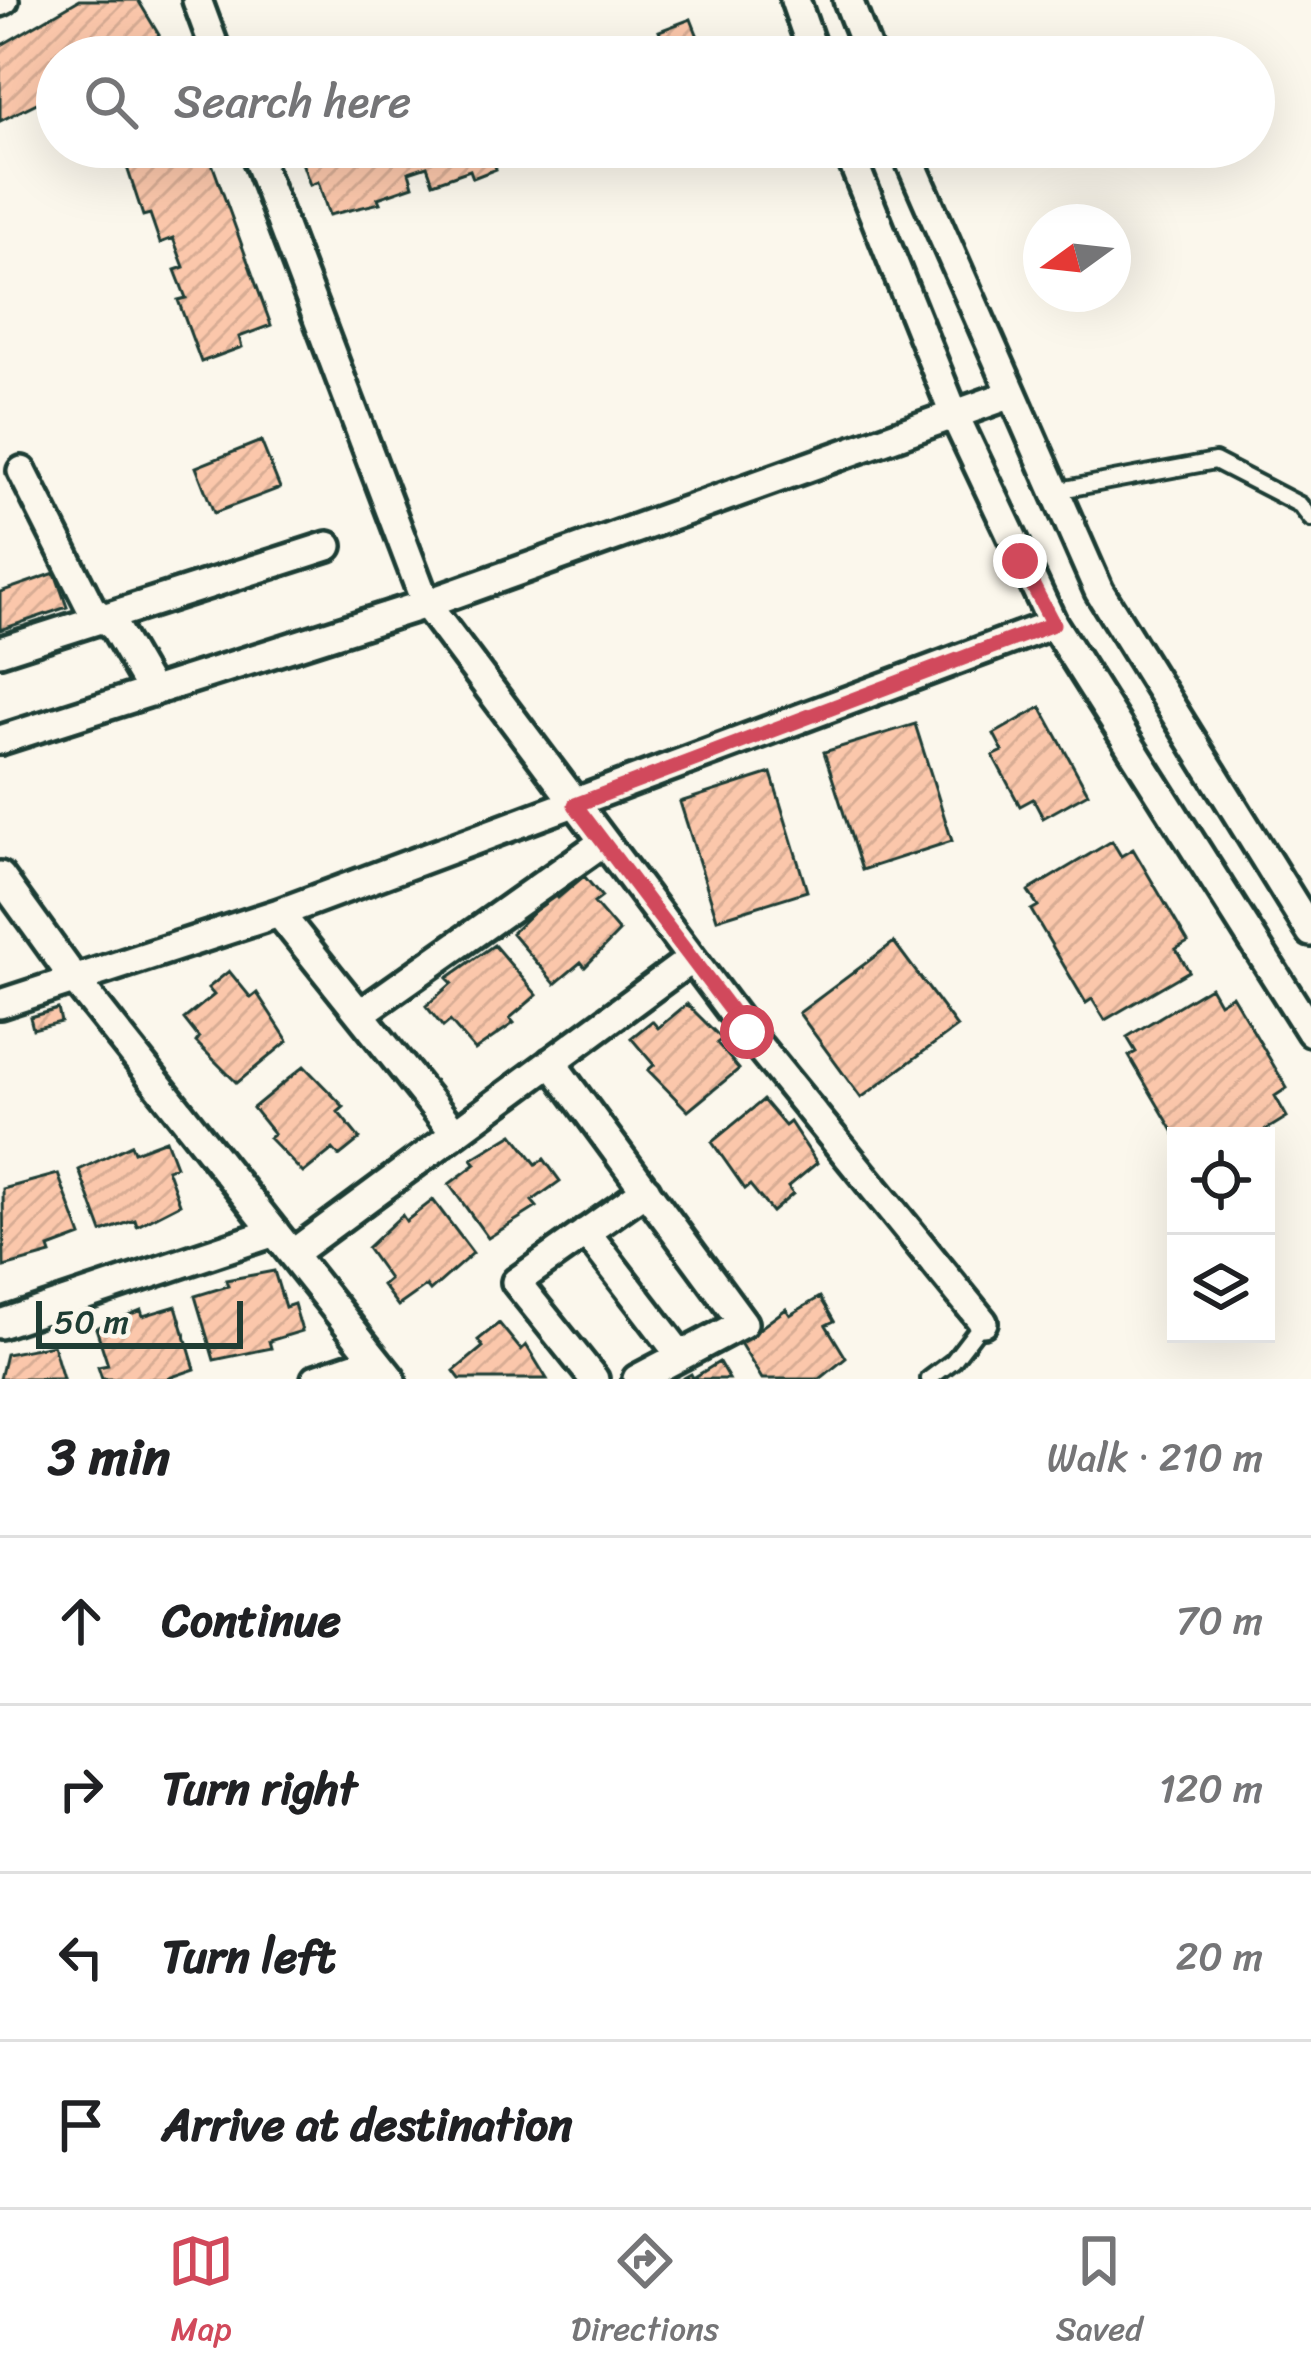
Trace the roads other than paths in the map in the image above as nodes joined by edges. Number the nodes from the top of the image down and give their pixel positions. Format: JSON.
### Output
{"nodes":[{"id":1,"x":196,"y":0,"type":"edge"},
{"id":2,"x":795,"y":0,"type":"edge"},
{"id":3,"x":848,"y":0,"type":"edge"},
{"id":4,"x":210,"y":36,"type":"edge"},
{"id":5,"x":808,"y":36,"type":"edge"},
{"id":6,"x":862,"y":36,"type":"edge"},
{"id":7,"x":261,"y":168,"type":"edge"},
{"id":8,"x":856,"y":168,"type":"edge"},
{"id":9,"x":913,"y":168,"type":"edge"},
{"id":10,"x":1009,"y":394,"type":"junction"},
{"id":11,"x":954,"y":414,"type":"junction"},
{"id":12,"x":22,"y":471,"type":"dead end"},
{"id":13,"x":1053,"y":491,"type":"junction"},
{"id":14,"x":1311,"y":519,"type":"edge"},
{"id":15,"x":328,"y":546,"type":"dead end"},
{"id":16,"x":426,"y":604,"type":"junction"},
{"id":17,"x":103,"y":619,"type":"junction"},
{"id":18,"x":1053,"y":624,"type":"junction"},
{"id":19,"x":0,"y":651,"type":"edge"},
{"id":20,"x":152,"y":692,"type":"junction"},
{"id":21,"x":0,"y":740,"type":"edge"},
{"id":22,"x":575,"y":805,"type":"junction"},
{"id":23,"x":602,"y":843,"type":"junction"},
{"id":24,"x":0,"y":876,"type":"edge"},
{"id":25,"x":279,"y":913,"type":"junction"},
{"id":26,"x":1311,"y":932,"type":"edge"},
{"id":27,"x":691,"y":958,"type":"junction"},
{"id":28,"x":75,"y":980,"type":"junction"},
{"id":29,"x":0,"y":1004,"type":"edge"},
{"id":30,"x":360,"y":1014,"type":"junction"},
{"id":31,"x":1311,"y":1032,"type":"edge"},
{"id":32,"x":551,"y":1062,"type":"junction"},
{"id":33,"x":455,"y":1133,"type":"junction"},
{"id":34,"x":646,"y":1190,"type":"junction"},
{"id":35,"x":586,"y":1232,"type":"junction"},
{"id":36,"x":283,"y":1243,"type":"junction"},
{"id":37,"x":983,"y":1322,"type":"joint"},
{"id":38,"x":0,"y":1324,"type":"edge"},
{"id":39,"x":681,"y":1356,"type":"junction"},
{"id":40,"x":383,"y":1369,"type":"edge"},
{"id":41,"x":316,"y":1379,"type":"edge"},
{"id":42,"x":594,"y":1379,"type":"edge"},
{"id":43,"x":637,"y":1379,"type":"edge"},
{"id":44,"x":929,"y":1379,"type":"edge"}],
"edges":[{"from":1,"to":4,"type":"street"},
{"from":2,"to":5,"type":"street"},
{"from":3,"to":6,"type":"street"},
{"from":7,"to":16,"type":"street"},
{"from":8,"to":11,"type":"street"},
{"from":9,"to":10,"type":"street"},
{"from":10,"to":11,"type":"street"},
{"from":10,"to":13,"type":"street"},
{"from":11,"to":16,"type":"street"},
{"from":11,"to":18,"type":"street"},
{"from":12,"to":17,"type":"street"},
{"from":13,"to":14,"type":"lane"},
{"from":13,"to":26,"type":"street"},
{"from":15,"to":17,"type":"street"},
{"from":16,"to":20,"type":"street"},
{"from":16,"to":22,"type":"street"},
{"from":17,"to":19,"type":"street"},
{"from":17,"to":20,"type":"street"},
{"from":18,"to":22,"type":"street"},
{"from":18,"to":31,"type":"street"},
{"from":20,"to":21,"type":"street"},
{"from":22,"to":23,"type":"street"},
{"from":22,"to":25,"type":"street"},
{"from":23,"to":27,"type":"street"},
{"from":23,"to":30,"type":"street"},
{"from":24,"to":28,"type":"street"},
{"from":25,"to":28,"type":"street"},
{"from":25,"to":30,"type":"street"},
{"from":27,"to":32,"type":"street"},
{"from":27,"to":37,"type":"street"},
{"from":28,"to":29,"type":"street"},
{"from":28,"to":36,"type":"street"},
{"from":30,"to":33,"type":"street"},
{"from":32,"to":33,"type":"street"},
{"from":32,"to":34,"type":"street"},
{"from":33,"to":36,"type":"street"},
{"from":34,"to":35,"type":"street"},
{"from":34,"to":39,"type":"street"},
{"from":35,"to":39,"type":"street"},
{"from":35,"to":42,"type":"street"},
{"from":36,"to":38,"type":"street"},
{"from":36,"to":40,"type":"street"},
{"from":37,"to":44,"type":"lane"},
{"from":39,"to":43,"type":"street"},
{"from":40,"to":41,"type":"street"}]}
